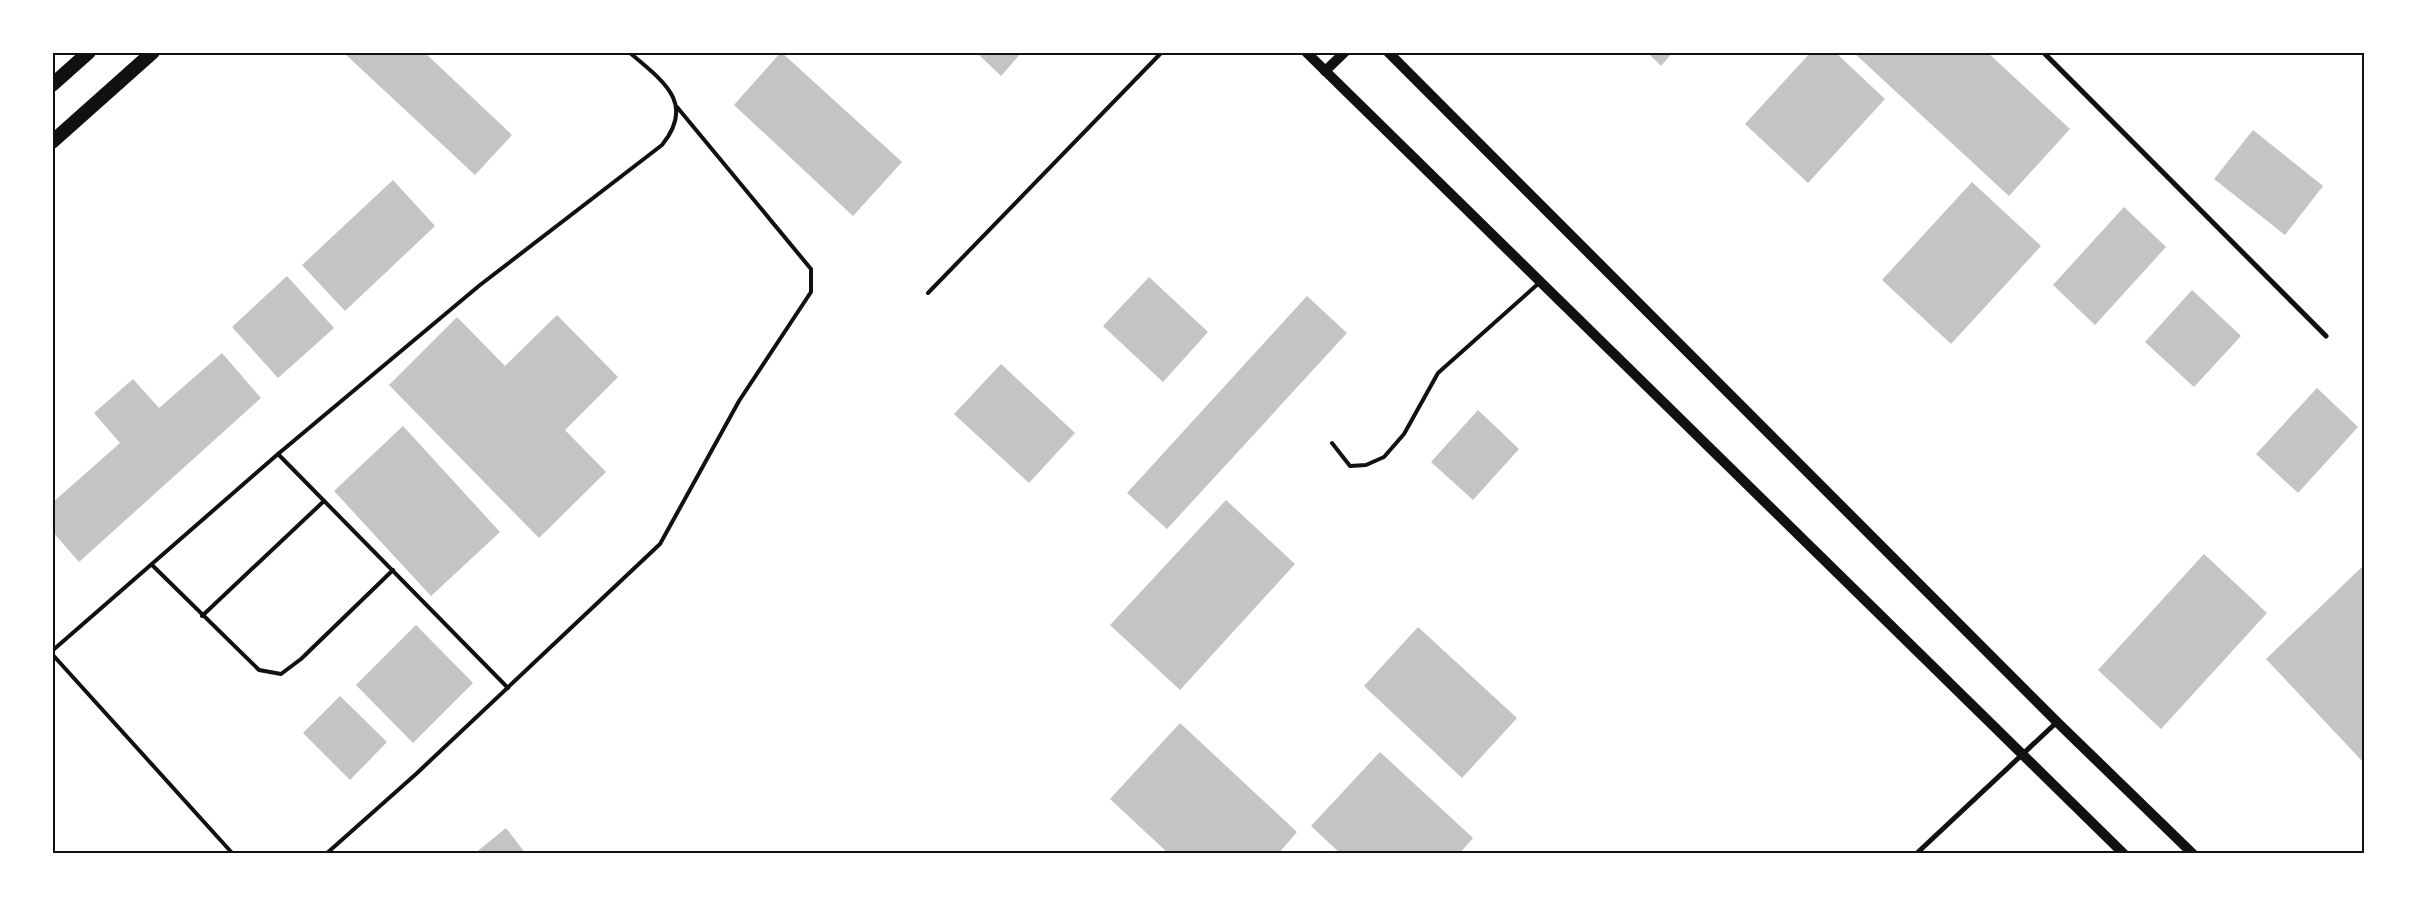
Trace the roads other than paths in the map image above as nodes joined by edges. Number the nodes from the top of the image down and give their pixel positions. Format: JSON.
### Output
{"nodes":[{"id":1,"x":89,"y":52,"type":"edge"},
{"id":2,"x":153,"y":52,"type":"edge"},
{"id":3,"x":629,"y":52,"type":"edge"},
{"id":4,"x":1162,"y":52,"type":"edge"},
{"id":5,"x":1306,"y":52,"type":"edge"},
{"id":6,"x":1345,"y":52,"type":"edge"},
{"id":7,"x":1388,"y":52,"type":"edge"},
{"id":8,"x":2043,"y":52,"type":"edge"},
{"id":9,"x":1325,"y":71,"type":"junction"},
{"id":10,"x":52,"y":85,"type":"edge"},
{"id":11,"x":677,"y":107,"type":"junction"},
{"id":12,"x":52,"y":142,"type":"edge"},
{"id":13,"x":1540,"y":281,"type":"junction"},
{"id":14,"x":928,"y":293,"type":"dead end"},
{"id":15,"x":2326,"y":336,"type":"dead end"},
{"id":16,"x":1332,"y":443,"type":"dead end"},
{"id":17,"x":278,"y":454,"type":"junction"},
{"id":18,"x":324,"y":501,"type":"junction"},
{"id":19,"x":152,"y":565,"type":"junction"},
{"id":20,"x":393,"y":570,"type":"junction"},
{"id":21,"x":202,"y":616,"type":"junction"},
{"id":22,"x":52,"y":652,"type":"edge"},
{"id":23,"x":508,"y":688,"type":"junction"},
{"id":24,"x":2057,"y":722,"type":"junction"},
{"id":25,"x":2023,"y":754,"type":"junction"},
{"id":26,"x":233,"y":854,"type":"edge"},
{"id":27,"x":326,"y":854,"type":"edge"},
{"id":28,"x":1916,"y":854,"type":"edge"},
{"id":29,"x":2124,"y":854,"type":"edge"},
{"id":30,"x":2193,"y":854,"type":"edge"}],
"edges":[{"from":1,"to":10,"type":"highway"},
{"from":2,"to":12,"type":"highway"},
{"from":3,"to":11,"type":"lane"},
{"from":4,"to":14,"type":"lane"},
{"from":5,"to":9,"type":"main road"},
{"from":6,"to":9,"type":"main road"},
{"from":7,"to":24,"type":"main road"},
{"from":8,"to":15,"type":"street"},
{"from":9,"to":13,"type":"main road"},
{"from":11,"to":17,"type":"lane"},
{"from":11,"to":23,"type":"lane"},
{"from":13,"to":16,"type":"lane"},
{"from":13,"to":25,"type":"main road"},
{"from":17,"to":18,"type":"lane"},
{"from":17,"to":19,"type":"lane"},
{"from":18,"to":20,"type":"lane"},
{"from":18,"to":21,"type":"lane"},
{"from":19,"to":21,"type":"lane"},
{"from":19,"to":22,"type":"lane"},
{"from":20,"to":21,"type":"lane"},
{"from":20,"to":23,"type":"lane"},
{"from":22,"to":26,"type":"lane"},
{"from":23,"to":27,"type":"lane"},
{"from":24,"to":25,"type":"street"},
{"from":24,"to":30,"type":"main road"},
{"from":25,"to":28,"type":"street"},
{"from":25,"to":29,"type":"main road"}]}
